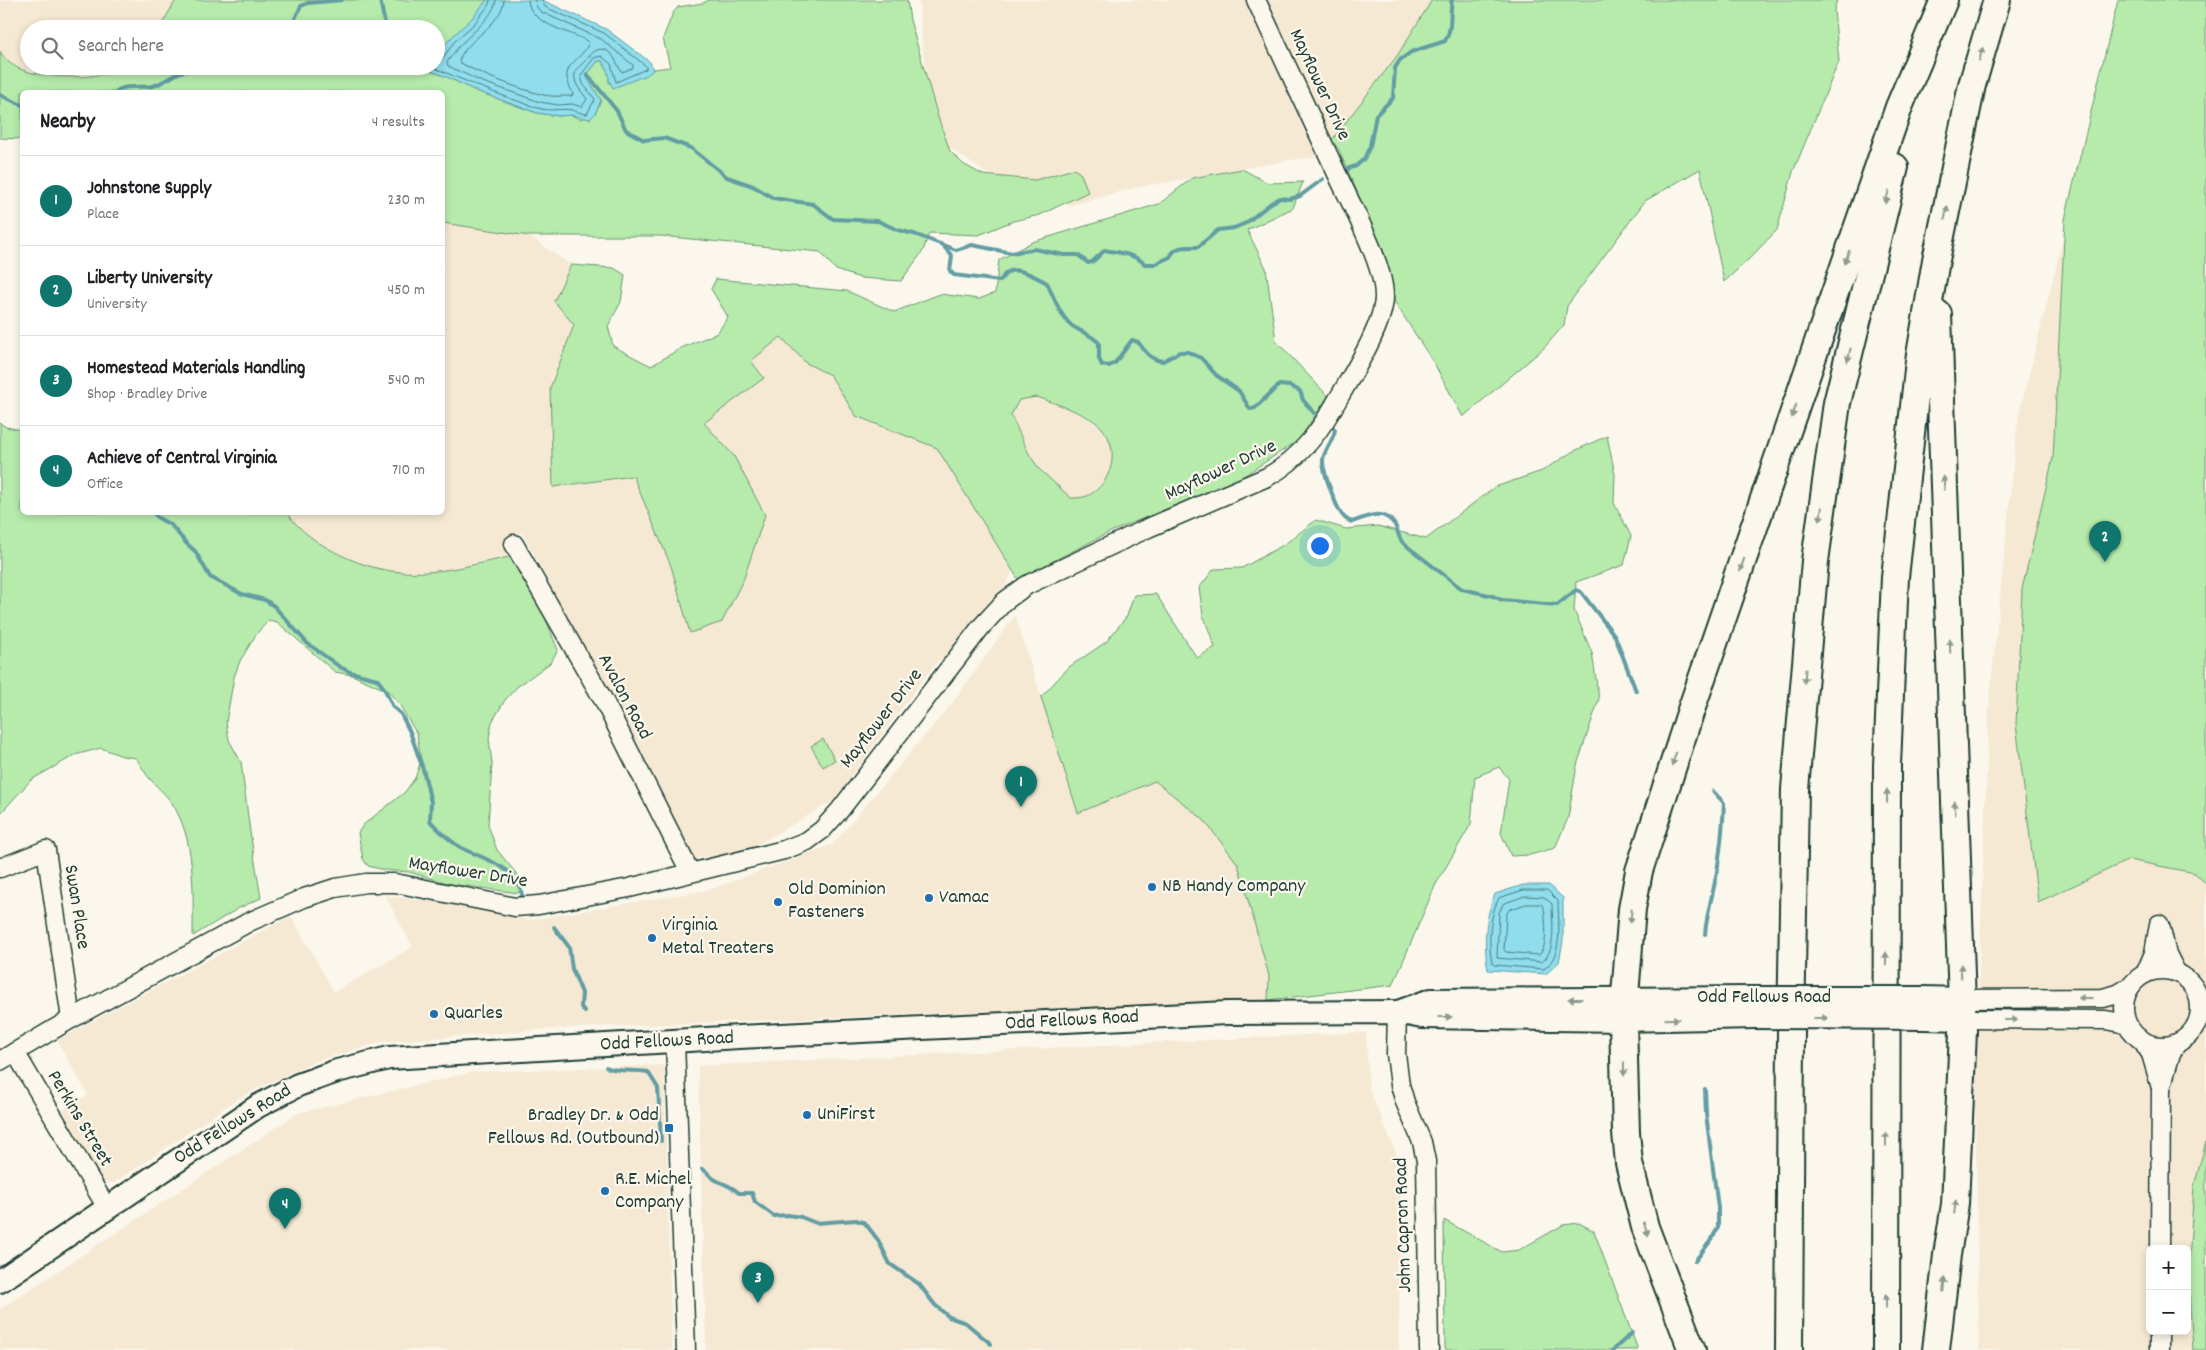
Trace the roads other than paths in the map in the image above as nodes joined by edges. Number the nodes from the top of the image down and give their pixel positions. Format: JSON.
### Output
{"nodes":[{"id":1,"x":1256,"y":0,"type":"edge"},
{"id":2,"x":1997,"y":0,"type":"edge"},
{"id":3,"x":1941,"y":8,"type":"edge"},
{"id":4,"x":1936,"y":260,"type":"junction"},
{"id":5,"x":514,"y":544,"type":"dead end"},
{"id":6,"x":0,"y":868,"type":"edge"},
{"id":7,"x":690,"y":872,"type":"junction"},
{"id":8,"x":2176,"y":972,"type":"junction"},
{"id":9,"x":2145,"y":974,"type":"junction"},
{"id":10,"x":2131,"y":986,"type":"junction"},
{"id":11,"x":1623,"y":1009,"type":"junction"},
{"id":12,"x":1962,"y":1009,"type":"junction"},
{"id":13,"x":1397,"y":1012,"type":"junction"},
{"id":14,"x":71,"y":1019,"type":"junction"},
{"id":15,"x":2129,"y":1027,"type":"junction"},
{"id":16,"x":2142,"y":1040,"type":"junction"},
{"id":17,"x":675,"y":1041,"type":"junction"},
{"id":18,"x":2177,"y":1043,"type":"junction"},
{"id":19,"x":8,"y":1057,"type":"edge"},
{"id":20,"x":2161,"y":1088,"type":"junction"},
{"id":21,"x":107,"y":1208,"type":"junction"},
{"id":22,"x":2160,"y":1245,"type":"edge"},
{"id":23,"x":0,"y":1281,"type":"edge"},
{"id":24,"x":2159,"y":1335,"type":"edge"},
{"id":25,"x":686,"y":1350,"type":"edge"},
{"id":26,"x":1429,"y":1350,"type":"edge"},
{"id":27,"x":1692,"y":1350,"type":"edge"},
{"id":28,"x":1789,"y":1350,"type":"edge"},
{"id":29,"x":1886,"y":1350,"type":"edge"},
{"id":30,"x":1936,"y":1350,"type":"edge"},
{"id":31,"x":2160,"y":1350,"type":"edge"}],
"edges":[{"from":1,"to":7,"type":"street","name":"Mayflower Drive"},
{"from":4,"to":2,"type":"highway","one_way":true},
{"from":3,"to":11,"type":"highway","one_way":true},
{"from":3,"to":28,"type":"highway","one_way":true},
{"from":12,"to":4,"type":"highway","one_way":true},
{"from":29,"to":4,"type":"highway","one_way":true},
{"from":5,"to":7,"type":"street","name":"Avalon Road"},
{"from":6,"to":14,"type":"street","name":"Swan Place"},
{"from":7,"to":14,"type":"street","name":"Mayflower Drive"},
{"from":8,"to":9,"type":"street"},
{"from":8,"to":9,"type":"street"},
{"from":8,"to":18,"type":"street"},
{"from":9,"to":10,"type":"street"},
{"from":10,"to":12,"type":"street","name":"Odd Fellows Road","one_way":true},
{"from":10,"to":15,"type":"street"},
{"from":11,"to":12,"type":"main road","name":"Odd Fellows Road","bridge":true},
{"from":11,"to":13,"type":"main road","name":"Odd Fellows Road"},
{"from":11,"to":27,"type":"highway","one_way":true},
{"from":12,"to":15,"type":"street","name":"Odd Fellows Road","one_way":true},
{"from":30,"to":12,"type":"highway","one_way":true},
{"from":13,"to":17,"type":"main road","name":"Odd Fellows Road"},
{"from":13,"to":26,"type":"street","name":"John Capron Road"},
{"from":14,"to":19,"type":"street","name":"Mayflower Drive"},
{"from":15,"to":16,"type":"street"},
{"from":16,"to":18,"type":"street"},
{"from":16,"to":20,"type":"street"},
{"from":17,"to":21,"type":"main road","name":"Odd Fellows Road"},
{"from":17,"to":25,"type":"street"},
{"from":18,"to":20,"type":"street"},
{"from":19,"to":21,"type":"street","name":"Perkins Street"},
{"from":20,"to":22,"type":"street"},
{"from":21,"to":23,"type":"main road","name":"Odd Fellows Road"},
{"from":24,"to":31,"type":"street"}]}
